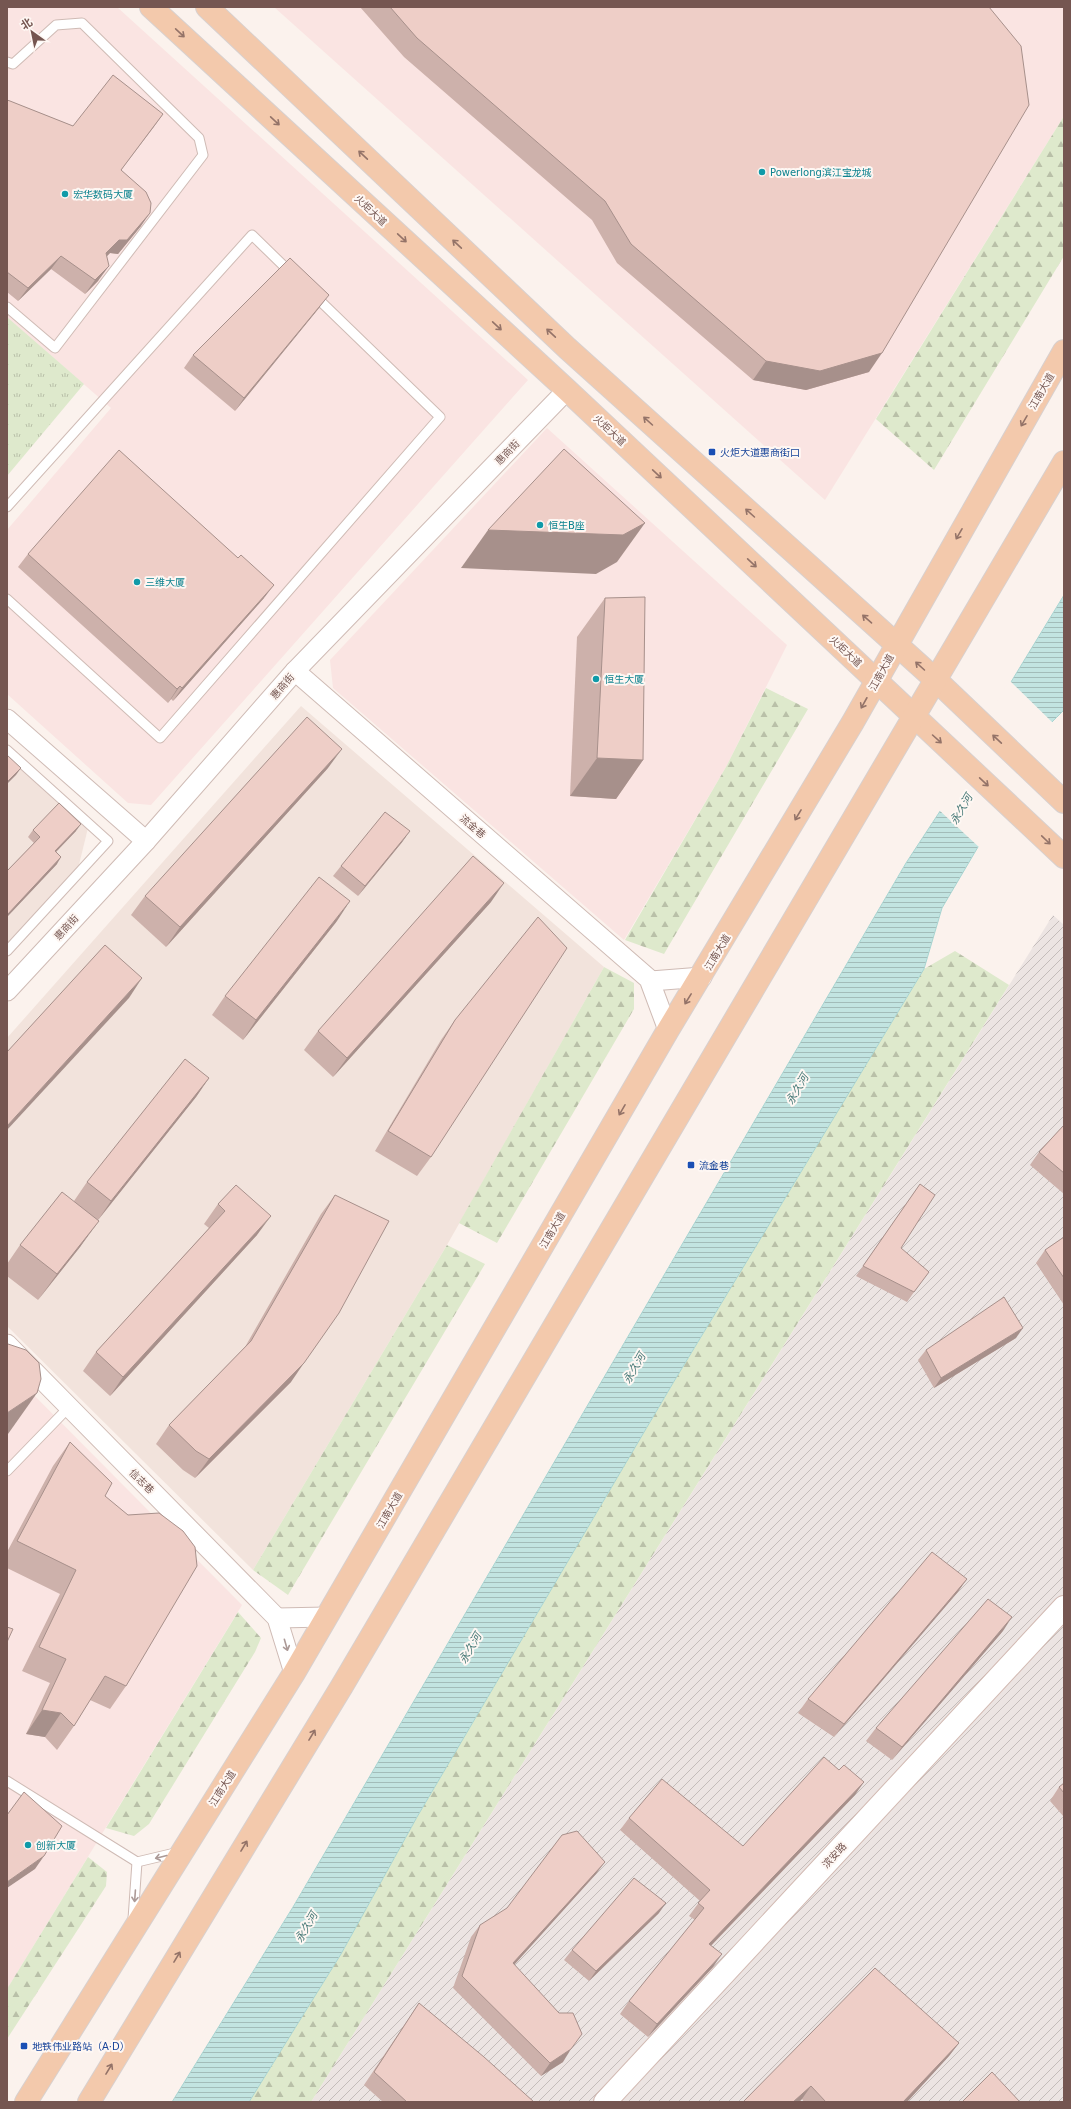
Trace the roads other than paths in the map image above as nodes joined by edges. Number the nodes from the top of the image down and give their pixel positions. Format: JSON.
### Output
{"nodes":[{"id":1,"x":151,"y":7,"type":"edge"},
{"id":2,"x":207,"y":7,"type":"edge"},
{"id":3,"x":7,"y":62,"type":"edge"},
{"id":4,"x":298,"y":279,"type":"edge"},
{"id":5,"x":309,"y":290,"type":"edge"},
{"id":6,"x":7,"y":307,"type":"edge"},
{"id":7,"x":1064,"y":351,"type":"edge"},
{"id":8,"x":567,"y":390,"type":"junction"},
{"id":9,"x":1064,"y":462,"type":"edge"},
{"id":10,"x":7,"y":507,"type":"edge"},
{"id":11,"x":7,"y":600,"type":"edge"},
{"id":12,"x":896,"y":644,"type":"junction"},
{"id":13,"x":295,"y":671,"type":"junction"},
{"id":14,"x":876,"y":680,"type":"junction"},
{"id":15,"x":937,"y":681,"type":"junction"},
{"id":16,"x":913,"y":717,"type":"junction"},
{"id":17,"x":7,"y":719,"type":"edge"},
{"id":18,"x":7,"y":750,"type":"edge"},
{"id":19,"x":1064,"y":802,"type":"edge"},
{"id":20,"x":146,"y":841,"type":"junction"},
{"id":21,"x":1064,"y":857,"type":"edge"},
{"id":22,"x":7,"y":951,"type":"edge"},
{"id":23,"x":702,"y":977,"type":"junction"},
{"id":24,"x":651,"y":981,"type":"junction"},
{"id":25,"x":7,"y":991,"type":"edge"},
{"id":26,"x":668,"y":1030,"type":"junction"},
{"id":27,"x":7,"y":1344,"type":"edge"},
{"id":28,"x":69,"y":1407,"type":"junction"},
{"id":29,"x":7,"y":1471,"type":"edge"},
{"id":30,"x":1064,"y":1607,"type":"edge"},
{"id":31,"x":327,"y":1617,"type":"junction"},
{"id":32,"x":277,"y":1618,"type":"junction"},
{"id":33,"x":294,"y":1673,"type":"junction"},
{"id":34,"x":7,"y":1781,"type":"edge"},
{"id":35,"x":184,"y":1851,"type":"junction"},
{"id":36,"x":137,"y":1862,"type":"junction"},
{"id":37,"x":132,"y":1929,"type":"junction"},
{"id":38,"x":26,"y":2102,"type":"edge"},
{"id":39,"x":89,"y":2102,"type":"edge"},
{"id":40,"x":605,"y":2102,"type":"edge"}],
"edges":[{"from":1,"to":8,"type":"main road","name":"火炬大道","one_way":true},
{"from":12,"to":2,"type":"main road","one_way":true},
{"from":3,"to":6,"type":"lane"},
{"from":4,"to":10,"type":"lane"},
{"from":5,"to":11,"type":"lane"},
{"from":7,"to":12,"type":"main road","name":"江南大道","one_way":true},
{"from":8,"to":13,"type":"street","name":"惠商街"},
{"from":8,"to":14,"type":"main road","name":"火炬大道","one_way":true},
{"from":9,"to":15,"type":"main road"},
{"from":12,"to":14,"type":"main road","name":"江南大道"},
{"from":15,"to":12,"type":"main road","one_way":true},
{"from":13,"to":20,"type":"street","name":"惠商街"},
{"from":13,"to":24,"type":"street","name":"流金巷"},
{"from":14,"to":16,"type":"main road","name":"火炬大道"},
{"from":14,"to":23,"type":"main road","name":"江南大道","one_way":true},
{"from":15,"to":16,"type":"main road"},
{"from":19,"to":15,"type":"main road","one_way":true},
{"from":16,"to":21,"type":"main road","name":"火炬大道","one_way":true},
{"from":39,"to":16,"type":"main road","one_way":true},
{"from":17,"to":20,"type":"street"},
{"from":18,"to":22,"type":"lane"},
{"from":20,"to":25,"type":"street","name":"惠商街"},
{"from":23,"to":24,"type":"street"},
{"from":23,"to":26,"type":"main road","name":"江南大道","one_way":true},
{"from":24,"to":26,"type":"street","name":"流金巷"},
{"from":26,"to":31,"type":"main road","name":"江南大道","one_way":true},
{"from":27,"to":28,"type":"street","name":"信志巷"},
{"from":28,"to":29,"type":"lane"},
{"from":28,"to":32,"type":"street","name":"信志巷"},
{"from":30,"to":40,"type":"street","name":"滨安路"},
{"from":31,"to":32,"type":"street"},
{"from":31,"to":33,"type":"main road","name":"江南大道"},
{"from":32,"to":33,"type":"street","name":"信志巷","one_way":true},
{"from":33,"to":35,"type":"main road","name":"江南大道"},
{"from":34,"to":36,"type":"lane"},
{"from":35,"to":36,"type":"lane","one_way":true},
{"from":35,"to":37,"type":"main road","name":"江南大道"},
{"from":36,"to":37,"type":"lane","one_way":true},
{"from":37,"to":38,"type":"main road","name":"江南大道"}]}
